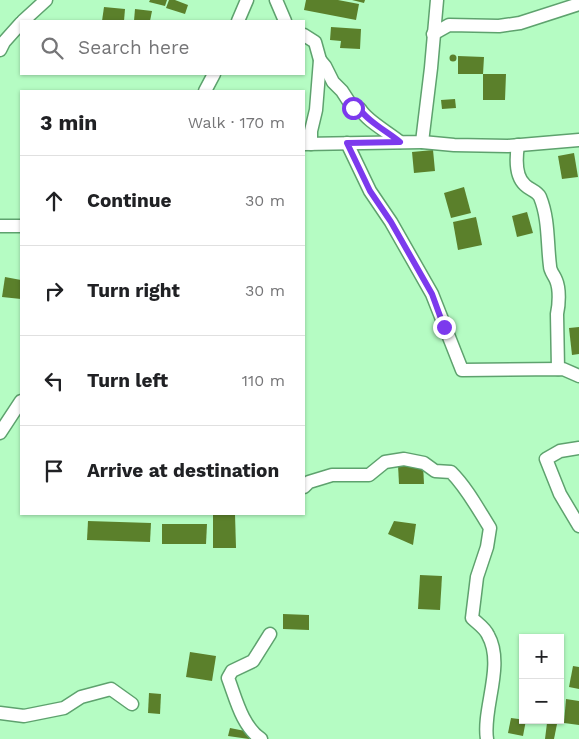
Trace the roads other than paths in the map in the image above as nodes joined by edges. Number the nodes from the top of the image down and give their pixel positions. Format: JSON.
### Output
{"nodes":[{"id":1,"x":46,"y":0,"type":"edge"},
{"id":2,"x":247,"y":0,"type":"edge"},
{"id":3,"x":276,"y":0,"type":"edge"},
{"id":4,"x":437,"y":0,"type":"edge"},
{"id":5,"x":579,"y":4,"type":"edge"},
{"id":6,"x":24,"y":20,"type":"edge"},
{"id":7,"x":238,"y":20,"type":"edge"},
{"id":8,"x":285,"y":20,"type":"edge"},
{"id":9,"x":20,"y":24,"type":"edge"},
{"id":10,"x":433,"y":34,"type":"junction"},
{"id":11,"x":305,"y":36,"type":"edge"},
{"id":12,"x":0,"y":50,"type":"edge"},
{"id":13,"x":320,"y":60,"type":"junction"},
{"id":14,"x":213,"y":75,"type":"edge"},
{"id":15,"x":206,"y":90,"type":"edge"},
{"id":16,"x":579,"y":140,"type":"edge"},
{"id":17,"x":400,"y":142,"type":"junction"},
{"id":18,"x":422,"y":142,"type":"junction"},
{"id":19,"x":347,"y":143,"type":"junction"},
{"id":20,"x":307,"y":144,"type":"edge"},
{"id":21,"x":518,"y":145,"type":"junction"},
{"id":22,"x":0,"y":226,"type":"edge"},
{"id":23,"x":20,"y":226,"type":"edge"},
{"id":24,"x":558,"y":369,"type":"junction"},
{"id":25,"x":579,"y":376,"type":"edge"},
{"id":26,"x":20,"y":403,"type":"edge"},
{"id":27,"x":0,"y":433,"type":"edge"},
{"id":28,"x":579,"y":448,"type":"edge"},
{"id":29,"x":305,"y":486,"type":"edge"},
{"id":30,"x":579,"y":526,"type":"edge"},
{"id":31,"x":270,"y":634,"type":"dead end"},
{"id":32,"x":132,"y":704,"type":"dead end"},
{"id":33,"x":0,"y":713,"type":"edge"},
{"id":34,"x":261,"y":739,"type":"edge"},
{"id":35,"x":487,"y":739,"type":"edge"}],
"edges":[{"from":1,"to":6,"type":"street"},
{"from":2,"to":7,"type":"street"},
{"from":3,"to":8,"type":"street"},
{"from":4,"to":10,"type":"street"},
{"from":5,"to":10,"type":"street"},
{"from":9,"to":12,"type":"street"},
{"from":10,"to":18,"type":"street"},
{"from":11,"to":13,"type":"street"},
{"from":13,"to":17,"type":"street"},
{"from":13,"to":20,"type":"street"},
{"from":14,"to":15,"type":"street"},
{"from":16,"to":21,"type":"street"},
{"from":17,"to":18,"type":"street"},
{"from":17,"to":19,"type":"street"},
{"from":18,"to":21,"type":"street"},
{"from":19,"to":20,"type":"street"},
{"from":19,"to":24,"type":"street"},
{"from":21,"to":24,"type":"street"},
{"from":22,"to":23,"type":"street"},
{"from":24,"to":25,"type":"street"},
{"from":26,"to":27,"type":"street"},
{"from":28,"to":30,"type":"street"},
{"from":29,"to":35,"type":"street"},
{"from":31,"to":34,"type":"street"},
{"from":32,"to":33,"type":"street"}]}
